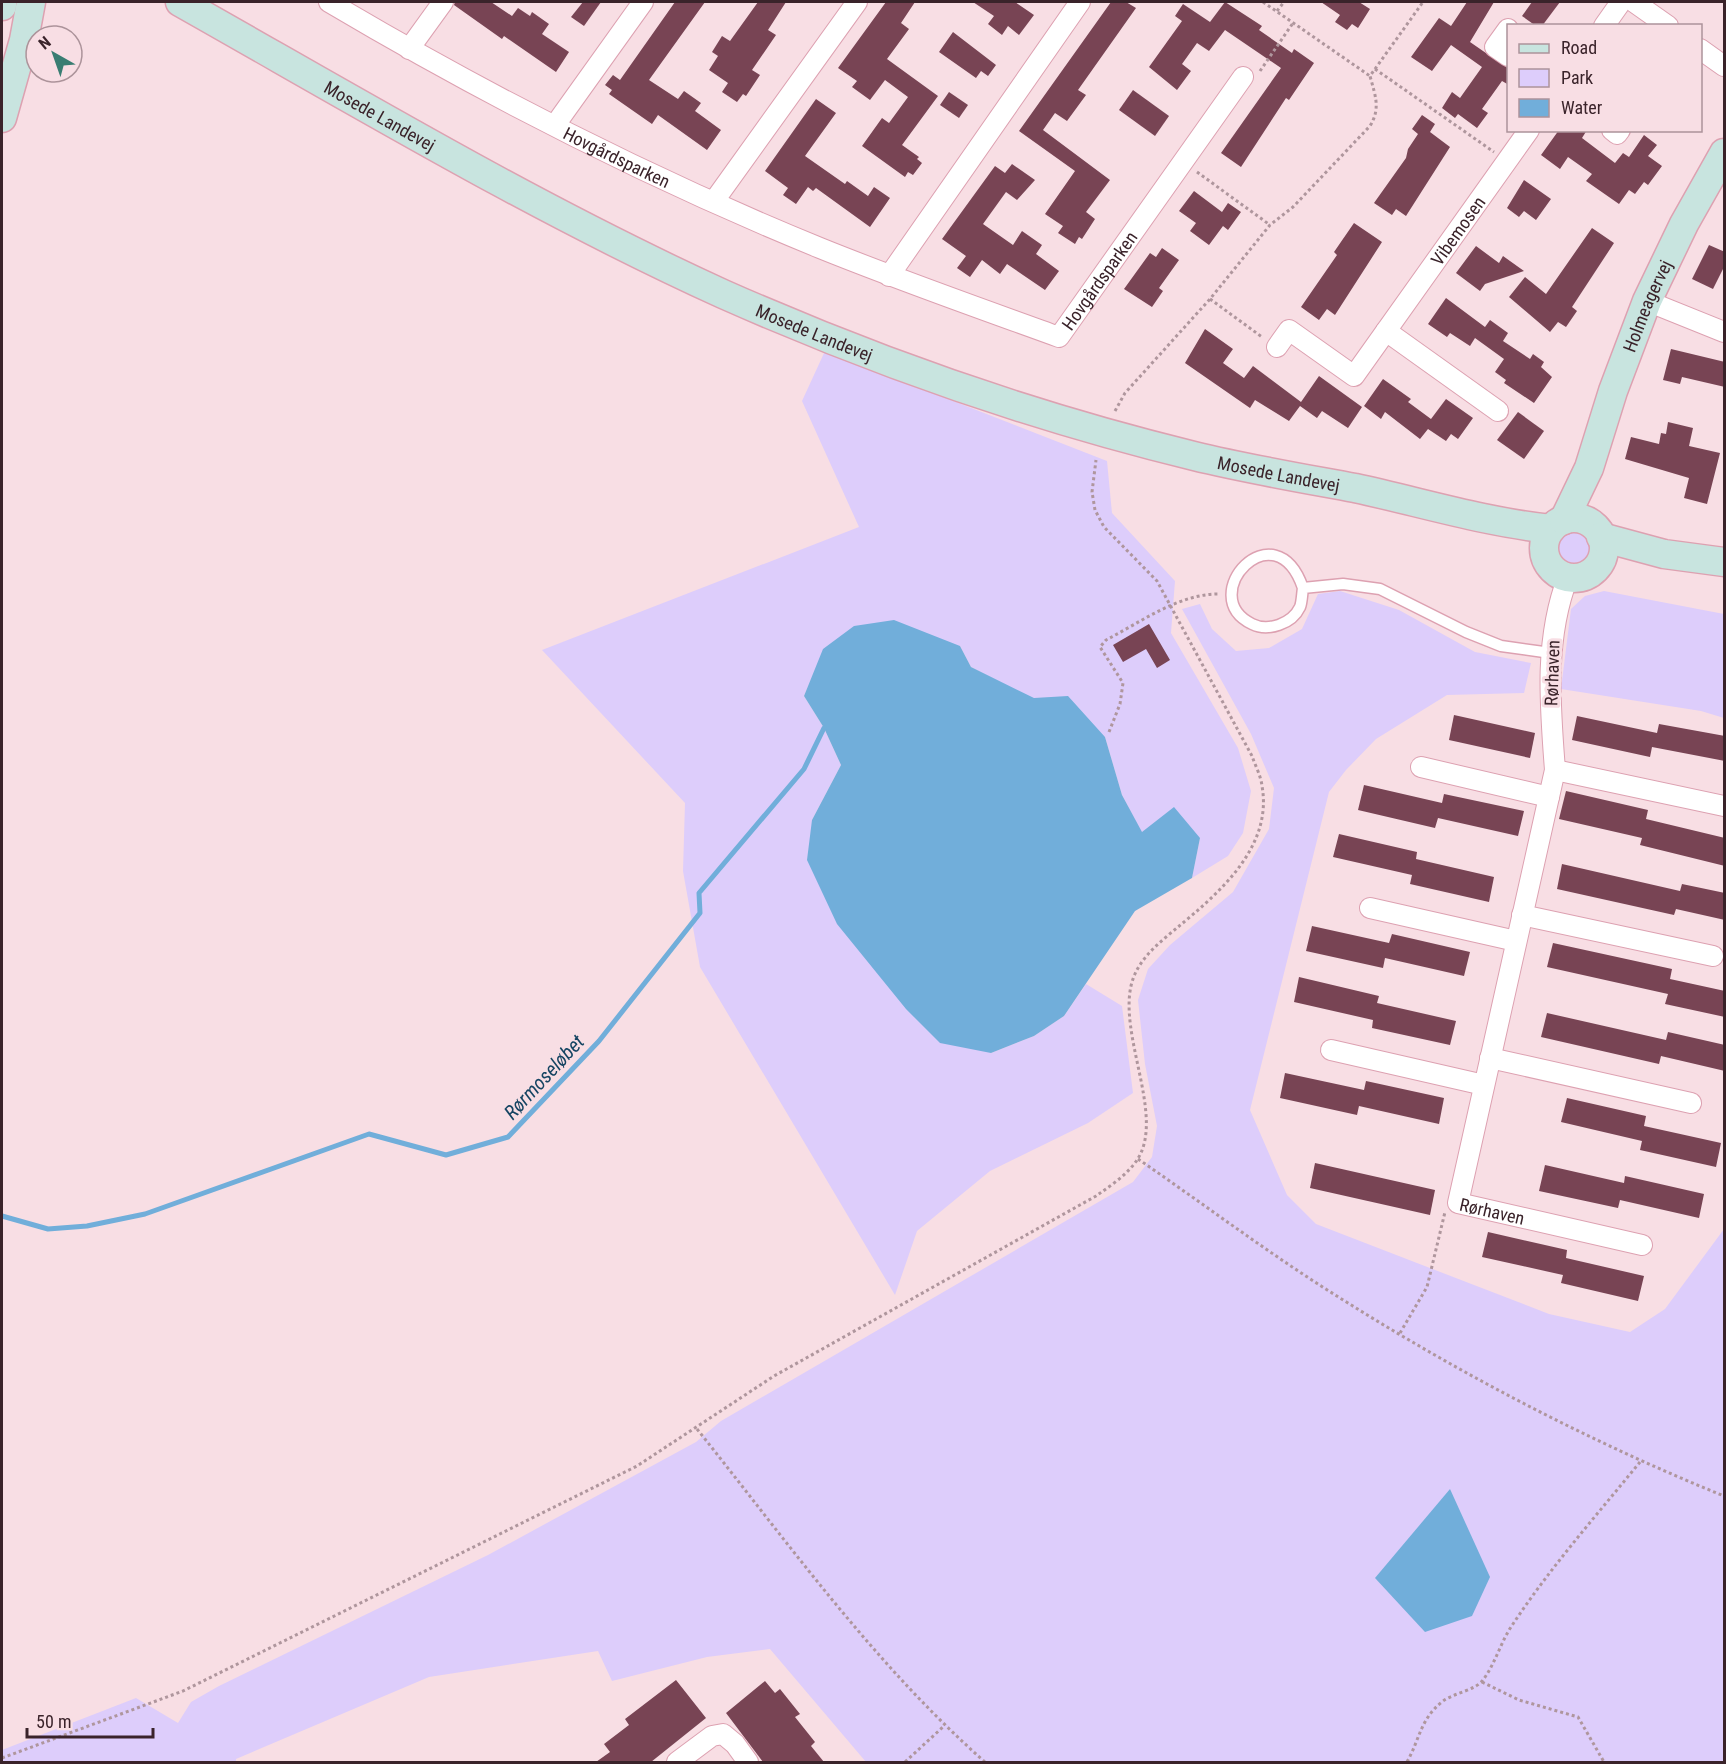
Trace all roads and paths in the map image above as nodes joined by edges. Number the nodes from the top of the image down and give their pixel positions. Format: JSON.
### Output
{"nodes":[{"id":1,"x":31,"y":2,"type":"edge"},
{"id":2,"x":180,"y":2,"type":"edge"},
{"id":3,"x":329,"y":2,"type":"edge"},
{"id":4,"x":442,"y":2,"type":"edge"},
{"id":5,"x":643,"y":2,"type":"edge"},
{"id":6,"x":857,"y":2,"type":"edge"},
{"id":7,"x":1080,"y":2,"type":"edge"},
{"id":8,"x":1263,"y":2,"type":"edge"},
{"id":9,"x":1284,"y":2,"type":"edge"},
{"id":10,"x":1423,"y":2,"type":"edge"},
{"id":11,"x":1622,"y":2,"type":"edge"},
{"id":12,"x":1634,"y":2,"type":"edge"},
{"id":13,"x":1277,"y":12,"type":"junction"},
{"id":14,"x":1293,"y":23,"type":"junction"},
{"id":15,"x":1606,"y":24,"type":"edge"},
{"id":16,"x":1665,"y":24,"type":"edge"},
{"id":17,"x":1507,"y":32,"type":"edge"},
{"id":18,"x":409,"y":49,"type":"junction"},
{"id":19,"x":1702,"y":50,"type":"edge"},
{"id":20,"x":1507,"y":55,"type":"edge"},
{"id":21,"x":1725,"y":66,"type":"edge"},
{"id":22,"x":1375,"y":69,"type":"junction"},
{"id":23,"x":1370,"y":76,"type":"junction"},
{"id":24,"x":1243,"y":77,"type":"joint"},
{"id":25,"x":2,"y":118,"type":"edge"},
{"id":26,"x":555,"y":125,"type":"junction"},
{"id":27,"x":1528,"y":132,"type":"edge"},
{"id":28,"x":1725,"y":153,"type":"edge"},
{"id":29,"x":1507,"y":161,"type":"junction"},
{"id":30,"x":1183,"y":162,"type":"junction"},
{"id":31,"x":714,"y":201,"type":"junction"},
{"id":32,"x":1270,"y":225,"type":"junction"},
{"id":33,"x":889,"y":276,"type":"junction"},
{"id":34,"x":1210,"y":299,"type":"junction"},
{"id":35,"x":1647,"y":301,"type":"junction"},
{"id":36,"x":1386,"y":331,"type":"junction"},
{"id":37,"x":1725,"y":332,"type":"edge"},
{"id":38,"x":1277,"y":347,"type":"joint"},
{"id":39,"x":1114,"y":411,"type":"dead end"},
{"id":40,"x":1498,"y":411,"type":"dead end"},
{"id":41,"x":1096,"y":460,"type":"dead end"},
{"id":42,"x":1590,"y":468,"type":"junction"},
{"id":43,"x":1553,"y":534,"type":"junction"},
{"id":44,"x":1598,"y":541,"type":"junction"},
{"id":45,"x":1725,"y":562,"type":"edge"},
{"id":46,"x":1568,"y":577,"type":"junction"},
{"id":47,"x":1304,"y":588,"type":"junction"},
{"id":48,"x":1231,"y":594,"type":"junction"},
{"id":49,"x":1170,"y":607,"type":"junction"},
{"id":50,"x":1551,"y":653,"type":"junction"},
{"id":51,"x":1109,"y":732,"type":"dead end"},
{"id":52,"x":1421,"y":767,"type":"dead end"},
{"id":53,"x":1555,"y":770,"type":"junction"},
{"id":54,"x":1549,"y":797,"type":"junction"},
{"id":55,"x":1725,"y":806,"type":"edge"},
{"id":56,"x":1370,"y":908,"type":"dead end"},
{"id":57,"x":1522,"y":915,"type":"junction"},
{"id":58,"x":1516,"y":941,"type":"junction"},
{"id":59,"x":1713,"y":956,"type":"dead end"},
{"id":60,"x":1331,"y":1050,"type":"dead end"},
{"id":61,"x":1490,"y":1058,"type":"junction"},
{"id":62,"x":1484,"y":1085,"type":"junction"},
{"id":63,"x":1691,"y":1103,"type":"dead end"},
{"id":64,"x":1138,"y":1159,"type":"junction"},
{"id":65,"x":1458,"y":1203,"type":"junction"},
{"id":66,"x":1642,"y":1245,"type":"dead end"},
{"id":67,"x":1400,"y":1333,"type":"junction"},
{"id":68,"x":697,"y":1429,"type":"junction"},
{"id":69,"x":1640,"y":1462,"type":"junction"},
{"id":70,"x":1725,"y":1496,"type":"edge"},
{"id":71,"x":1482,"y":1682,"type":"junction"},
{"id":72,"x":945,"y":1726,"type":"junction"},
{"id":73,"x":2,"y":1758,"type":"edge"},
{"id":74,"x":676,"y":1762,"type":"edge"},
{"id":75,"x":748,"y":1762,"type":"edge"},
{"id":76,"x":905,"y":1762,"type":"edge"},
{"id":77,"x":985,"y":1762,"type":"edge"},
{"id":78,"x":1407,"y":1762,"type":"edge"},
{"id":79,"x":1604,"y":1762,"type":"edge"}],
"edges":[{"from":1,"to":25,"type":"main road"},
{"from":2,"to":43,"type":"main road","name":"Mosede Landevej"},
{"from":3,"to":18,"type":"street","name":"Hovgårdsparken"},
{"from":4,"to":18,"type":"street"},
{"from":5,"to":26,"type":"street","name":"Hovgårdsparken"},
{"from":6,"to":31,"type":"street"},
{"from":7,"to":33,"type":"street"},
{"from":8,"to":13,"type":"path"},
{"from":9,"to":13,"type":"path"},
{"from":10,"to":22,"type":"path"},
{"from":11,"to":15,"type":"street"},
{"from":12,"to":16,"type":"street"},
{"from":13,"to":14,"type":"path"},
{"from":14,"to":23,"type":"path"},
{"from":14,"to":24,"type":"path"},
{"from":17,"to":20,"type":"street"},
{"from":18,"to":26,"type":"street","name":"Hovgårdsparken"},
{"from":19,"to":21,"type":"street"},
{"from":22,"to":23,"type":"path"},
{"from":22,"to":29,"type":"path"},
{"from":23,"to":32,"type":"path"},
{"from":24,"to":30,"type":"street","name":"Hovgårdsparken"},
{"from":26,"to":31,"type":"street","name":"Hovgårdsparken"},
{"from":27,"to":29,"type":"street","name":"Vibemosen"},
{"from":28,"to":35,"type":"main road","name":"Holmeagervej"},
{"from":29,"to":36,"type":"street","name":"Vibemosen"},
{"from":30,"to":32,"type":"path"},
{"from":30,"to":33,"type":"street","name":"Hovgårdsparken"},
{"from":31,"to":33,"type":"street","name":"Hovgårdsparken"},
{"from":32,"to":34,"type":"path"},
{"from":34,"to":38,"type":"path"},
{"from":34,"to":39,"type":"path"},
{"from":35,"to":37,"type":"street"},
{"from":35,"to":42,"type":"main road","name":"Holmeagervej"},
{"from":36,"to":38,"type":"street","name":"Vibemosen"},
{"from":36,"to":40,"type":"street"},
{"from":41,"to":49,"type":"path"},
{"from":42,"to":43,"type":"main road","name":"Holmeagervej"},
{"from":42,"to":44,"type":"main road","name":"Holmeagervej"},
{"from":43,"to":44,"type":"main road"},
{"from":43,"to":46,"type":"main road"},
{"from":44,"to":45,"type":"main road"},
{"from":44,"to":46,"type":"main road"},
{"from":46,"to":50,"type":"street","name":"Rørhaven"},
{"from":47,"to":48,"type":"lane"},
{"from":47,"to":48,"type":"lane"},
{"from":47,"to":50,"type":"lane"},
{"from":48,"to":49,"type":"path"},
{"from":49,"to":51,"type":"path"},
{"from":49,"to":64,"type":"path"},
{"from":50,"to":53,"type":"street","name":"Rørhaven"},
{"from":52,"to":54,"type":"street"},
{"from":53,"to":54,"type":"street","name":"Rørhaven"},
{"from":53,"to":55,"type":"street"},
{"from":54,"to":57,"type":"street","name":"Rørhaven"},
{"from":56,"to":58,"type":"street"},
{"from":57,"to":58,"type":"street","name":"Rørhaven"},
{"from":57,"to":59,"type":"street"},
{"from":58,"to":61,"type":"street","name":"Rørhaven"},
{"from":60,"to":62,"type":"street"},
{"from":61,"to":62,"type":"street","name":"Rørhaven"},
{"from":61,"to":63,"type":"street"},
{"from":62,"to":65,"type":"street","name":"Rørhaven"},
{"from":64,"to":67,"type":"path"},
{"from":64,"to":68,"type":"path"},
{"from":65,"to":66,"type":"street","name":"Rørhaven"},
{"from":65,"to":67,"type":"path"},
{"from":67,"to":69,"type":"path"},
{"from":68,"to":72,"type":"path"},
{"from":68,"to":73,"type":"path"},
{"from":69,"to":70,"type":"path"},
{"from":69,"to":71,"type":"path"},
{"from":71,"to":78,"type":"path"},
{"from":71,"to":79,"type":"path"},
{"from":72,"to":76,"type":"path"},
{"from":72,"to":77,"type":"path"},
{"from":74,"to":75,"type":"street"}]}
